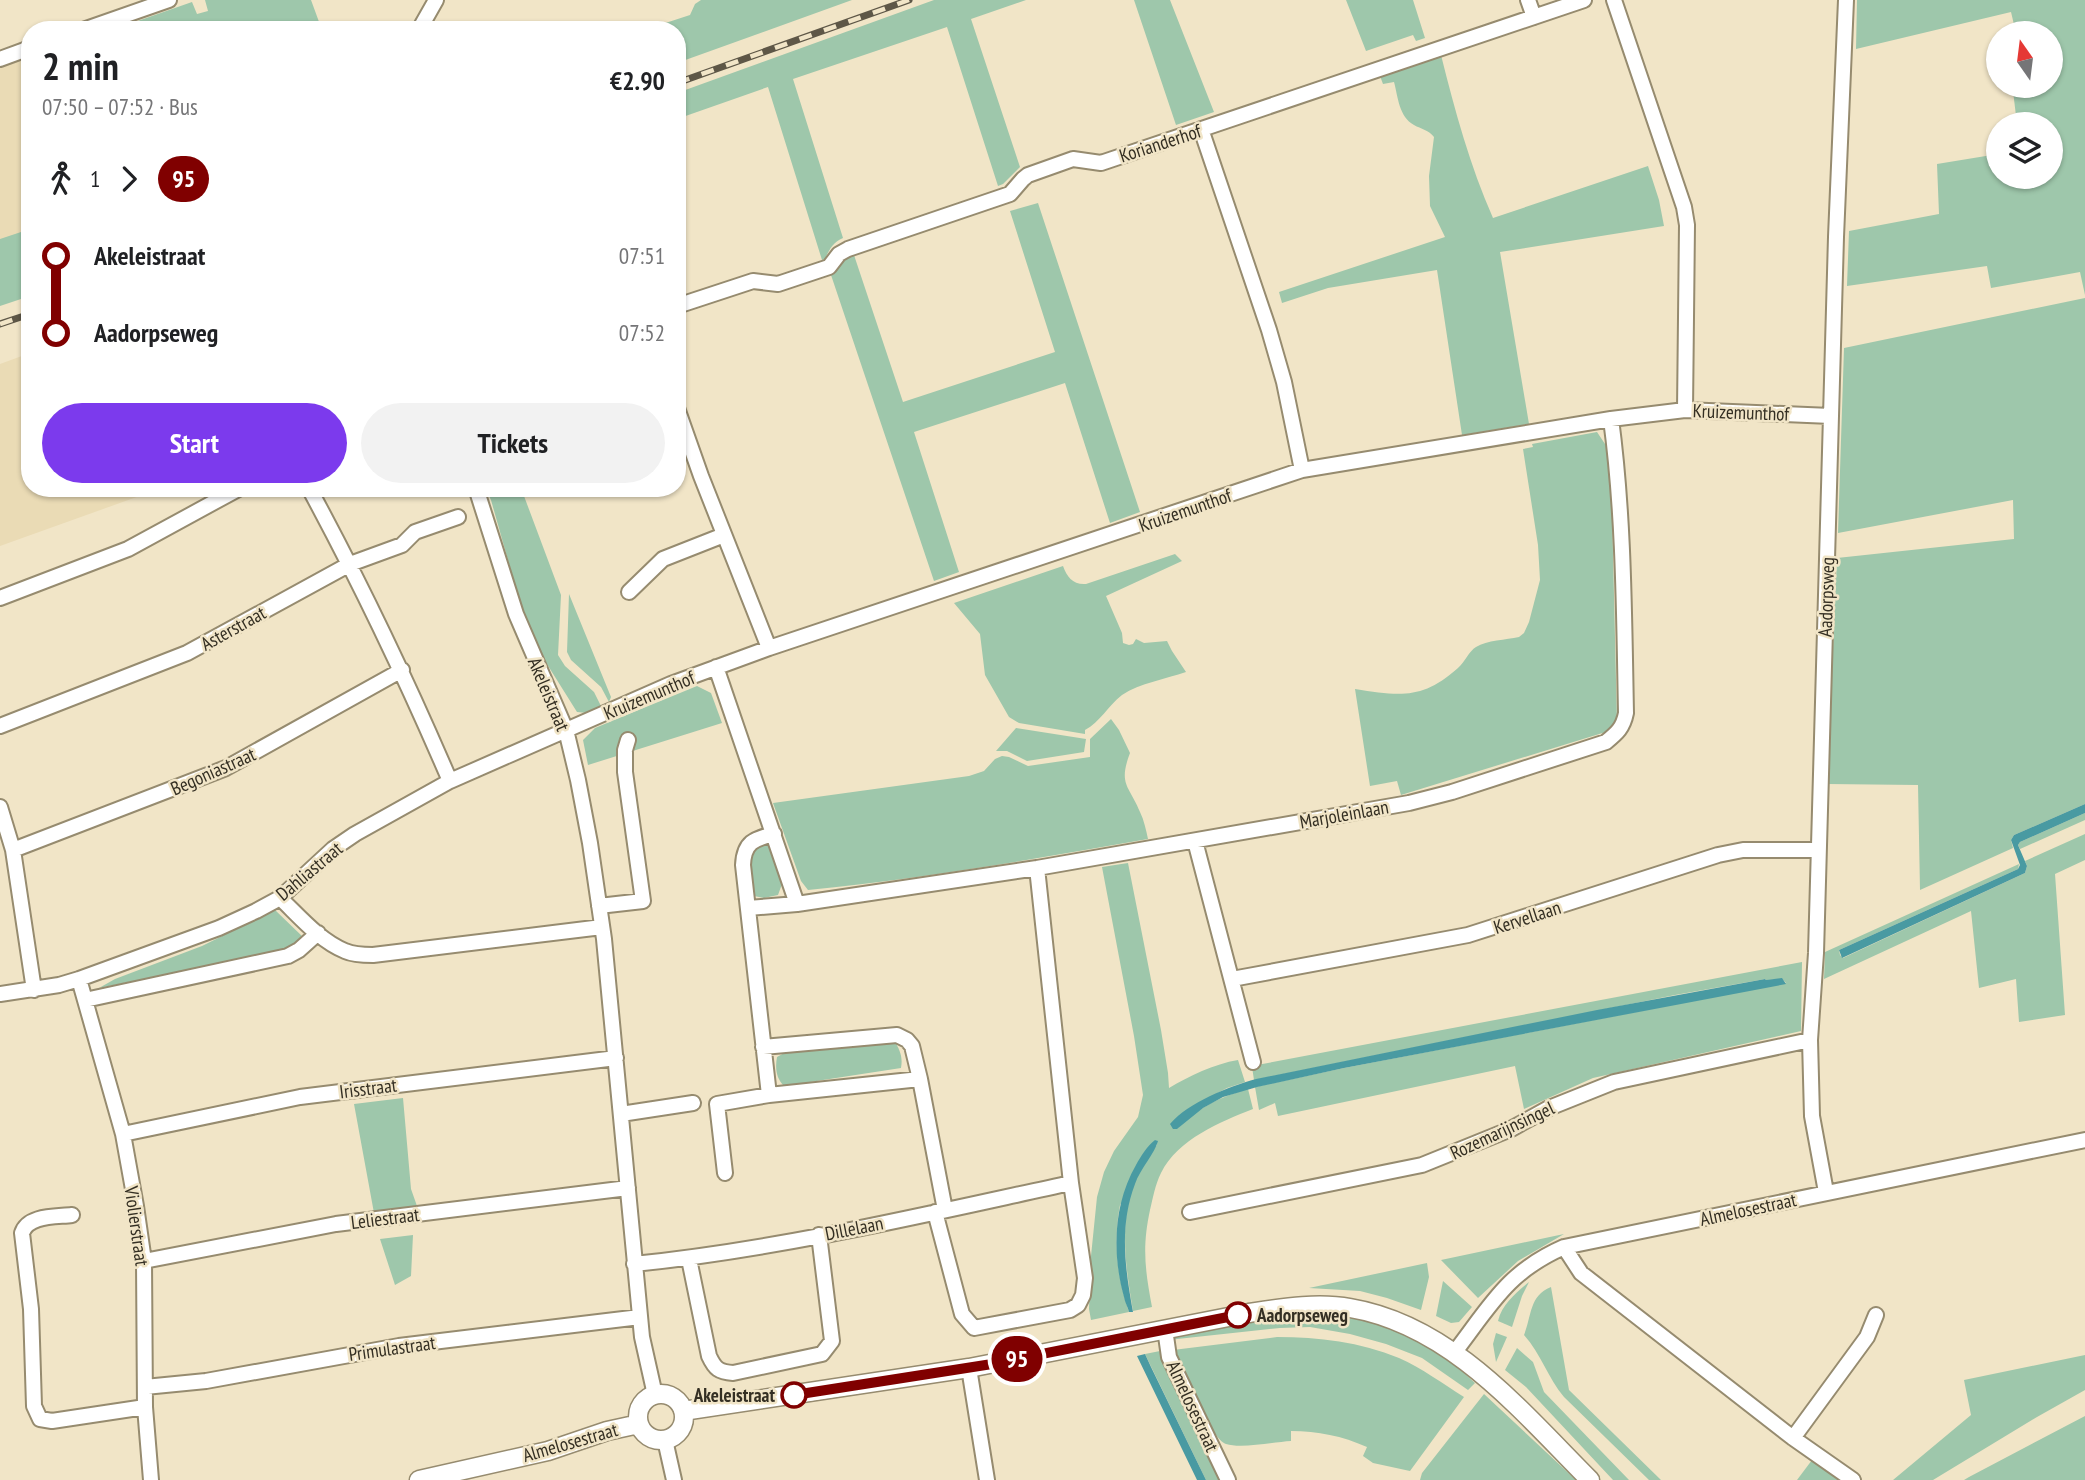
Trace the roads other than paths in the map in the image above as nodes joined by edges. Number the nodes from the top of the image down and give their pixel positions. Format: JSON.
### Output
{"nodes":[{"id":1,"x":169,"y":0,"type":"edge"},
{"id":2,"x":436,"y":0,"type":"edge"},
{"id":3,"x":1528,"y":0,"type":"edge"},
{"id":4,"x":1584,"y":0,"type":"edge"},
{"id":5,"x":1614,"y":0,"type":"edge"},
{"id":6,"x":1846,"y":0,"type":"edge"},
{"id":7,"x":1534,"y":17,"type":"junction"},
{"id":8,"x":109,"y":21,"type":"edge"},
{"id":9,"x":424,"y":21,"type":"edge"},
{"id":10,"x":21,"y":51,"type":"edge"},
{"id":11,"x":0,"y":59,"type":"edge"},
{"id":12,"x":1201,"y":129,"type":"junction"},
{"id":13,"x":686,"y":303,"type":"edge"},
{"id":14,"x":1685,"y":410,"type":"junction"},
{"id":15,"x":1831,"y":416,"type":"junction"},
{"id":16,"x":1611,"y":419,"type":"junction"},
{"id":17,"x":686,"y":433,"type":"edge"},
{"id":18,"x":1302,"y":470,"type":"junction"},
{"id":19,"x":223,"y":497,"type":"edge"},
{"id":20,"x":314,"y":497,"type":"edge"},
{"id":21,"x":479,"y":497,"type":"edge"},
{"id":22,"x":458,"y":517,"type":"dead end"},
{"id":23,"x":724,"y":536,"type":"junction"},
{"id":24,"x":350,"y":564,"type":"junction"},
{"id":25,"x":629,"y":592,"type":"dead end"},
{"id":26,"x":0,"y":598,"type":"edge"},
{"id":27,"x":769,"y":649,"type":"junction"},
{"id":28,"x":716,"y":667,"type":"junction"},
{"id":29,"x":402,"y":670,"type":"junction"},
{"id":30,"x":0,"y":726,"type":"edge"},
{"id":31,"x":566,"y":730,"type":"junction"},
{"id":32,"x":628,"y":740,"type":"dead end"},
{"id":33,"x":450,"y":781,"type":"junction"},
{"id":34,"x":0,"y":807,"type":"edge"},
{"id":35,"x":774,"y":834,"type":"junction"},
{"id":36,"x":1195,"y":841,"type":"junction"},
{"id":37,"x":13,"y":850,"type":"junction"},
{"id":38,"x":1818,"y":850,"type":"junction"},
{"id":39,"x":1037,"y":868,"type":"junction"},
{"id":40,"x":279,"y":898,"type":"junction"},
{"id":41,"x":797,"y":904,"type":"junction"},
{"id":42,"x":600,"y":906,"type":"junction"},
{"id":43,"x":748,"y":908,"type":"junction"},
{"id":44,"x":602,"y":928,"type":"junction"},
{"id":45,"x":318,"y":933,"type":"junction"},
{"id":46,"x":79,"y":979,"type":"junction"},
{"id":47,"x":1232,"y":979,"type":"junction"},
{"id":48,"x":34,"y":990,"type":"junction"},
{"id":49,"x":0,"y":995,"type":"edge"},
{"id":50,"x":85,"y":1000,"type":"junction"},
{"id":51,"x":1810,"y":1040,"type":"junction"},
{"id":52,"x":763,"y":1047,"type":"junction"},
{"id":53,"x":616,"y":1058,"type":"junction"},
{"id":54,"x":1253,"y":1062,"type":"dead end"},
{"id":55,"x":920,"y":1079,"type":"junction"},
{"id":56,"x":769,"y":1095,"type":"junction"},
{"id":57,"x":693,"y":1102,"type":"dead end"},
{"id":58,"x":621,"y":1114,"type":"junction"},
{"id":59,"x":123,"y":1134,"type":"junction"},
{"id":60,"x":2085,"y":1140,"type":"edge"},
{"id":61,"x":725,"y":1173,"type":"dead end"},
{"id":62,"x":1071,"y":1183,"type":"junction"},
{"id":63,"x":628,"y":1188,"type":"junction"},
{"id":64,"x":1826,"y":1192,"type":"junction"},
{"id":65,"x":940,"y":1211,"type":"junction"},
{"id":66,"x":1190,"y":1212,"type":"dead end"},
{"id":67,"x":72,"y":1215,"type":"dead end"},
{"id":68,"x":818,"y":1235,"type":"junction"},
{"id":69,"x":1564,"y":1247,"type":"junction"},
{"id":70,"x":689,"y":1259,"type":"junction"},
{"id":71,"x":144,"y":1261,"type":"junction"},
{"id":72,"x":634,"y":1264,"type":"junction"},
{"id":73,"x":1875,"y":1315,"type":"dead end"},
{"id":74,"x":640,"y":1317,"type":"junction"},
{"id":75,"x":1165,"y":1329,"type":"junction"},
{"id":76,"x":1454,"y":1353,"type":"junction"},
{"id":77,"x":969,"y":1368,"type":"junction"},
{"id":78,"x":145,"y":1387,"type":"junction"},
{"id":79,"x":655,"y":1395,"type":"junction"},
{"id":80,"x":145,"y":1407,"type":"junction"},
{"id":81,"x":682,"y":1411,"type":"junction"},
{"id":82,"x":639,"y":1424,"type":"junction"},
{"id":83,"x":1793,"y":1438,"type":"junction"},
{"id":84,"x":665,"y":1440,"type":"junction"},
{"id":85,"x":151,"y":1480,"type":"edge"},
{"id":86,"x":419,"y":1480,"type":"edge"},
{"id":87,"x":674,"y":1480,"type":"edge"},
{"id":88,"x":987,"y":1480,"type":"edge"},
{"id":89,"x":1228,"y":1480,"type":"edge"},
{"id":90,"x":1590,"y":1480,"type":"edge"},
{"id":91,"x":1853,"y":1480,"type":"edge"}],
"edges":[{"from":1,"to":8,"type":"street"},
{"from":2,"to":9,"type":"street"},
{"from":3,"to":7,"type":"street"},
{"from":4,"to":7,"type":"street","name":"Korianderhof"},
{"from":5,"to":14,"type":"street"},
{"from":6,"to":15,"type":"street","name":"Aadorpsweg"},
{"from":7,"to":12,"type":"street","name":"Korianderhof"},
{"from":10,"to":11,"type":"street"},
{"from":12,"to":13,"type":"street","name":"Korianderhof"},
{"from":12,"to":18,"type":"street"},
{"from":14,"to":15,"type":"street","name":"Kruizemunthof"},
{"from":14,"to":16,"type":"street","name":"Kruizemunthof"},
{"from":15,"to":38,"type":"street","name":"Aadorpsweg"},
{"from":16,"to":18,"type":"street","name":"Kruizemunthof"},
{"from":16,"to":36,"type":"street","name":"Marjoleinlaan"},
{"from":17,"to":23,"type":"street"},
{"from":18,"to":27,"type":"street","name":"Kruizemunthof"},
{"from":19,"to":26,"type":"street"},
{"from":20,"to":24,"type":"street"},
{"from":21,"to":31,"type":"street","name":"Akeleistraat"},
{"from":22,"to":24,"type":"street","name":"Asterstraat"},
{"from":23,"to":25,"type":"street"},
{"from":23,"to":27,"type":"street"},
{"from":24,"to":29,"type":"street"},
{"from":24,"to":30,"type":"street","name":"Asterstraat"},
{"from":27,"to":28,"type":"street","name":"Kruizemunthof"},
{"from":28,"to":31,"type":"street","name":"Kruizemunthof"},
{"from":28,"to":35,"type":"street"},
{"from":29,"to":33,"type":"street"},
{"from":29,"to":37,"type":"street","name":"Begoniastraat"},
{"from":31,"to":33,"type":"street","name":"Dahliastraat"},
{"from":31,"to":42,"type":"street","name":"Akeleistraat"},
{"from":32,"to":42,"type":"street"},
{"from":33,"to":40,"type":"street","name":"Dahliastraat"},
{"from":34,"to":37,"type":"street"},
{"from":35,"to":41,"type":"street"},
{"from":35,"to":43,"type":"street"},
{"from":36,"to":39,"type":"street","name":"Marjoleinlaan"},
{"from":36,"to":47,"type":"street"},
{"from":37,"to":48,"type":"street"},
{"from":38,"to":47,"type":"street","name":"Kervellaan"},
{"from":38,"to":51,"type":"street","name":"Aadorpsweg"},
{"from":39,"to":41,"type":"street","name":"Marjoleinlaan"},
{"from":39,"to":62,"type":"street"},
{"from":40,"to":45,"type":"street"},
{"from":40,"to":46,"type":"street","name":"Dahliastraat"},
{"from":41,"to":43,"type":"street","name":"Marjoleinlaan"},
{"from":42,"to":44,"type":"street","name":"Akeleistraat"},
{"from":43,"to":52,"type":"street"},
{"from":44,"to":45,"type":"street"},
{"from":44,"to":53,"type":"street","name":"Akeleistraat"},
{"from":45,"to":50,"type":"street"},
{"from":46,"to":48,"type":"street","name":"Dahliastraat"},
{"from":46,"to":50,"type":"street","name":"Violierstraat"},
{"from":47,"to":54,"type":"street"},
{"from":48,"to":49,"type":"street","name":"Dahliastraat"},
{"from":50,"to":59,"type":"street","name":"Violierstraat"},
{"from":51,"to":64,"type":"street","name":"Aadorpsweg"},
{"from":51,"to":66,"type":"street","name":"Rozemarijnsingel"},
{"from":52,"to":55,"type":"street"},
{"from":52,"to":56,"type":"street"},
{"from":53,"to":58,"type":"street","name":"Akeleistraat"},
{"from":53,"to":59,"type":"street","name":"Irisstraat"},
{"from":55,"to":56,"type":"street"},
{"from":55,"to":65,"type":"street"},
{"from":56,"to":61,"type":"street"},
{"from":57,"to":58,"type":"street"},
{"from":58,"to":63,"type":"street","name":"Akeleistraat"},
{"from":59,"to":71,"type":"street","name":"Violierstraat"},
{"from":60,"to":64,"type":"street","name":"Almelosestraat"},
{"from":62,"to":65,"type":"street","name":"Dillelaan"},
{"from":62,"to":65,"type":"street"},
{"from":63,"to":71,"type":"street","name":"Leliestraat"},
{"from":63,"to":72,"type":"street","name":"Akeleistraat"},
{"from":64,"to":69,"type":"street","name":"Almelosestraat"},
{"from":65,"to":68,"type":"street","name":"Dillelaan"},
{"from":67,"to":80,"type":"street"},
{"from":68,"to":70,"type":"street","name":"Dillelaan"},
{"from":68,"to":70,"type":"street"},
{"from":69,"to":76,"type":"street","name":"Almelosestraat"},
{"from":69,"to":83,"type":"street"},
{"from":70,"to":72,"type":"street","name":"Dillelaan"},
{"from":71,"to":78,"type":"street","name":"Violierstraat"},
{"from":72,"to":74,"type":"street","name":"Akeleistraat"},
{"from":73,"to":83,"type":"street"},
{"from":74,"to":78,"type":"street","name":"Primulastraat"},
{"from":74,"to":79,"type":"street","name":"Akeleistraat"},
{"from":75,"to":76,"type":"street"},
{"from":75,"to":77,"type":"street"},
{"from":75,"to":89,"type":"street","name":"Almelosestraat"},
{"from":76,"to":90,"type":"street"},
{"from":77,"to":81,"type":"street"},
{"from":77,"to":88,"type":"street"},
{"from":78,"to":80,"type":"street","name":"Violierstraat"},
{"from":79,"to":81,"type":"street"},
{"from":79,"to":82,"type":"street"},
{"from":80,"to":85,"type":"street","name":"Violierstraat"},
{"from":81,"to":84,"type":"street"},
{"from":82,"to":84,"type":"street"},
{"from":82,"to":86,"type":"street","name":"Almelosestraat"},
{"from":83,"to":91,"type":"street"},
{"from":84,"to":87,"type":"street"}]}
